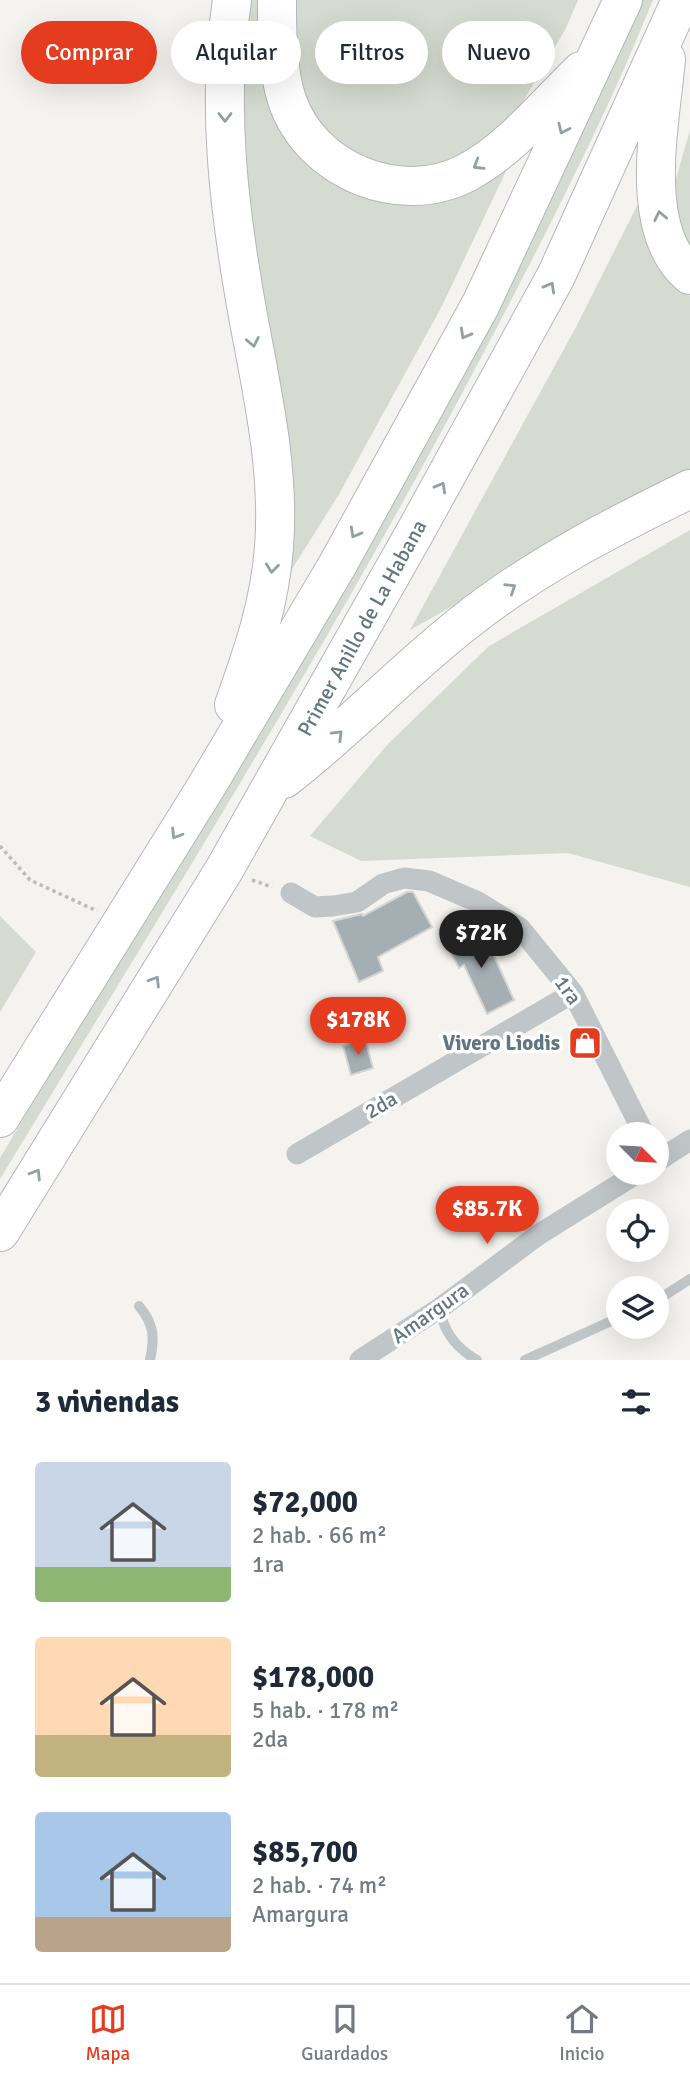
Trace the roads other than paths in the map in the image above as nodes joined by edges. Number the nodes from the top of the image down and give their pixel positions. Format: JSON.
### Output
{"nodes":[{"id":1,"x":232,"y":0,"type":"edge"},
{"id":2,"x":277,"y":0,"type":"edge"},
{"id":3,"x":623,"y":0,"type":"edge"},
{"id":4,"x":675,"y":15,"type":"edge"},
{"id":5,"x":600,"y":52,"type":"junction"},
{"id":6,"x":690,"y":275,"type":"edge"},
{"id":7,"x":690,"y":489,"type":"edge"},
{"id":8,"x":206,"y":787,"type":"junction"},
{"id":9,"x":266,"y":793,"type":"junction"},
{"id":10,"x":291,"y":893,"type":"road end"},
{"id":11,"x":573,"y":993,"type":"junction"},
{"id":12,"x":0,"y":1118,"type":"edge"},
{"id":13,"x":638,"y":1122,"type":"edge"},
{"id":14,"x":690,"y":1140,"type":"edge"},
{"id":15,"x":669,"y":1153,"type":"edge"},
{"id":16,"x":297,"y":1154,"type":"dead end"},
{"id":17,"x":618,"y":1185,"type":"edge"},
{"id":18,"x":0,"y":1233,"type":"edge"},
{"id":19,"x":690,"y":1279,"type":"edge"},
{"id":20,"x":669,"y":1293,"type":"edge"},
{"id":21,"x":139,"y":1306,"type":"dead end"},
{"id":22,"x":440,"y":1308,"type":"junction"},
{"id":23,"x":606,"y":1323,"type":"edge"},
{"id":24,"x":150,"y":1360,"type":"edge"},
{"id":25,"x":360,"y":1360,"type":"edge"},
{"id":26,"x":477,"y":1360,"type":"edge"},
{"id":27,"x":525,"y":1360,"type":"edge"}],
"edges":[{"from":1,"to":8,"type":"highway","one_way":true},
{"from":5,"to":2,"type":"highway","one_way":true},
{"from":3,"to":5,"type":"highway"},
{"from":6,"to":4,"type":"highway","one_way":true},
{"from":9,"to":4,"type":"highway","name":"Primer Anillo de La Habana","one_way":true},
{"from":5,"to":8,"type":"highway","one_way":true},
{"from":9,"to":7,"type":"highway","one_way":true},
{"from":8,"to":12,"type":"highway","one_way":true},
{"from":18,"to":9,"type":"highway","name":"Primer Anillo de La Habana","one_way":true},
{"from":10,"to":11,"type":"street","name":"1ra"},
{"from":11,"to":13,"type":"street","name":"1ra"},
{"from":11,"to":16,"type":"street","name":"2da"},
{"from":14,"to":15,"type":"street"},
{"from":17,"to":22,"type":"street","name":"Amargura"},
{"from":19,"to":20,"type":"lane"},
{"from":21,"to":24,"type":"lane"},
{"from":22,"to":25,"type":"street","name":"Amargura"},
{"from":22,"to":26,"type":"lane"},
{"from":23,"to":27,"type":"lane"}]}
